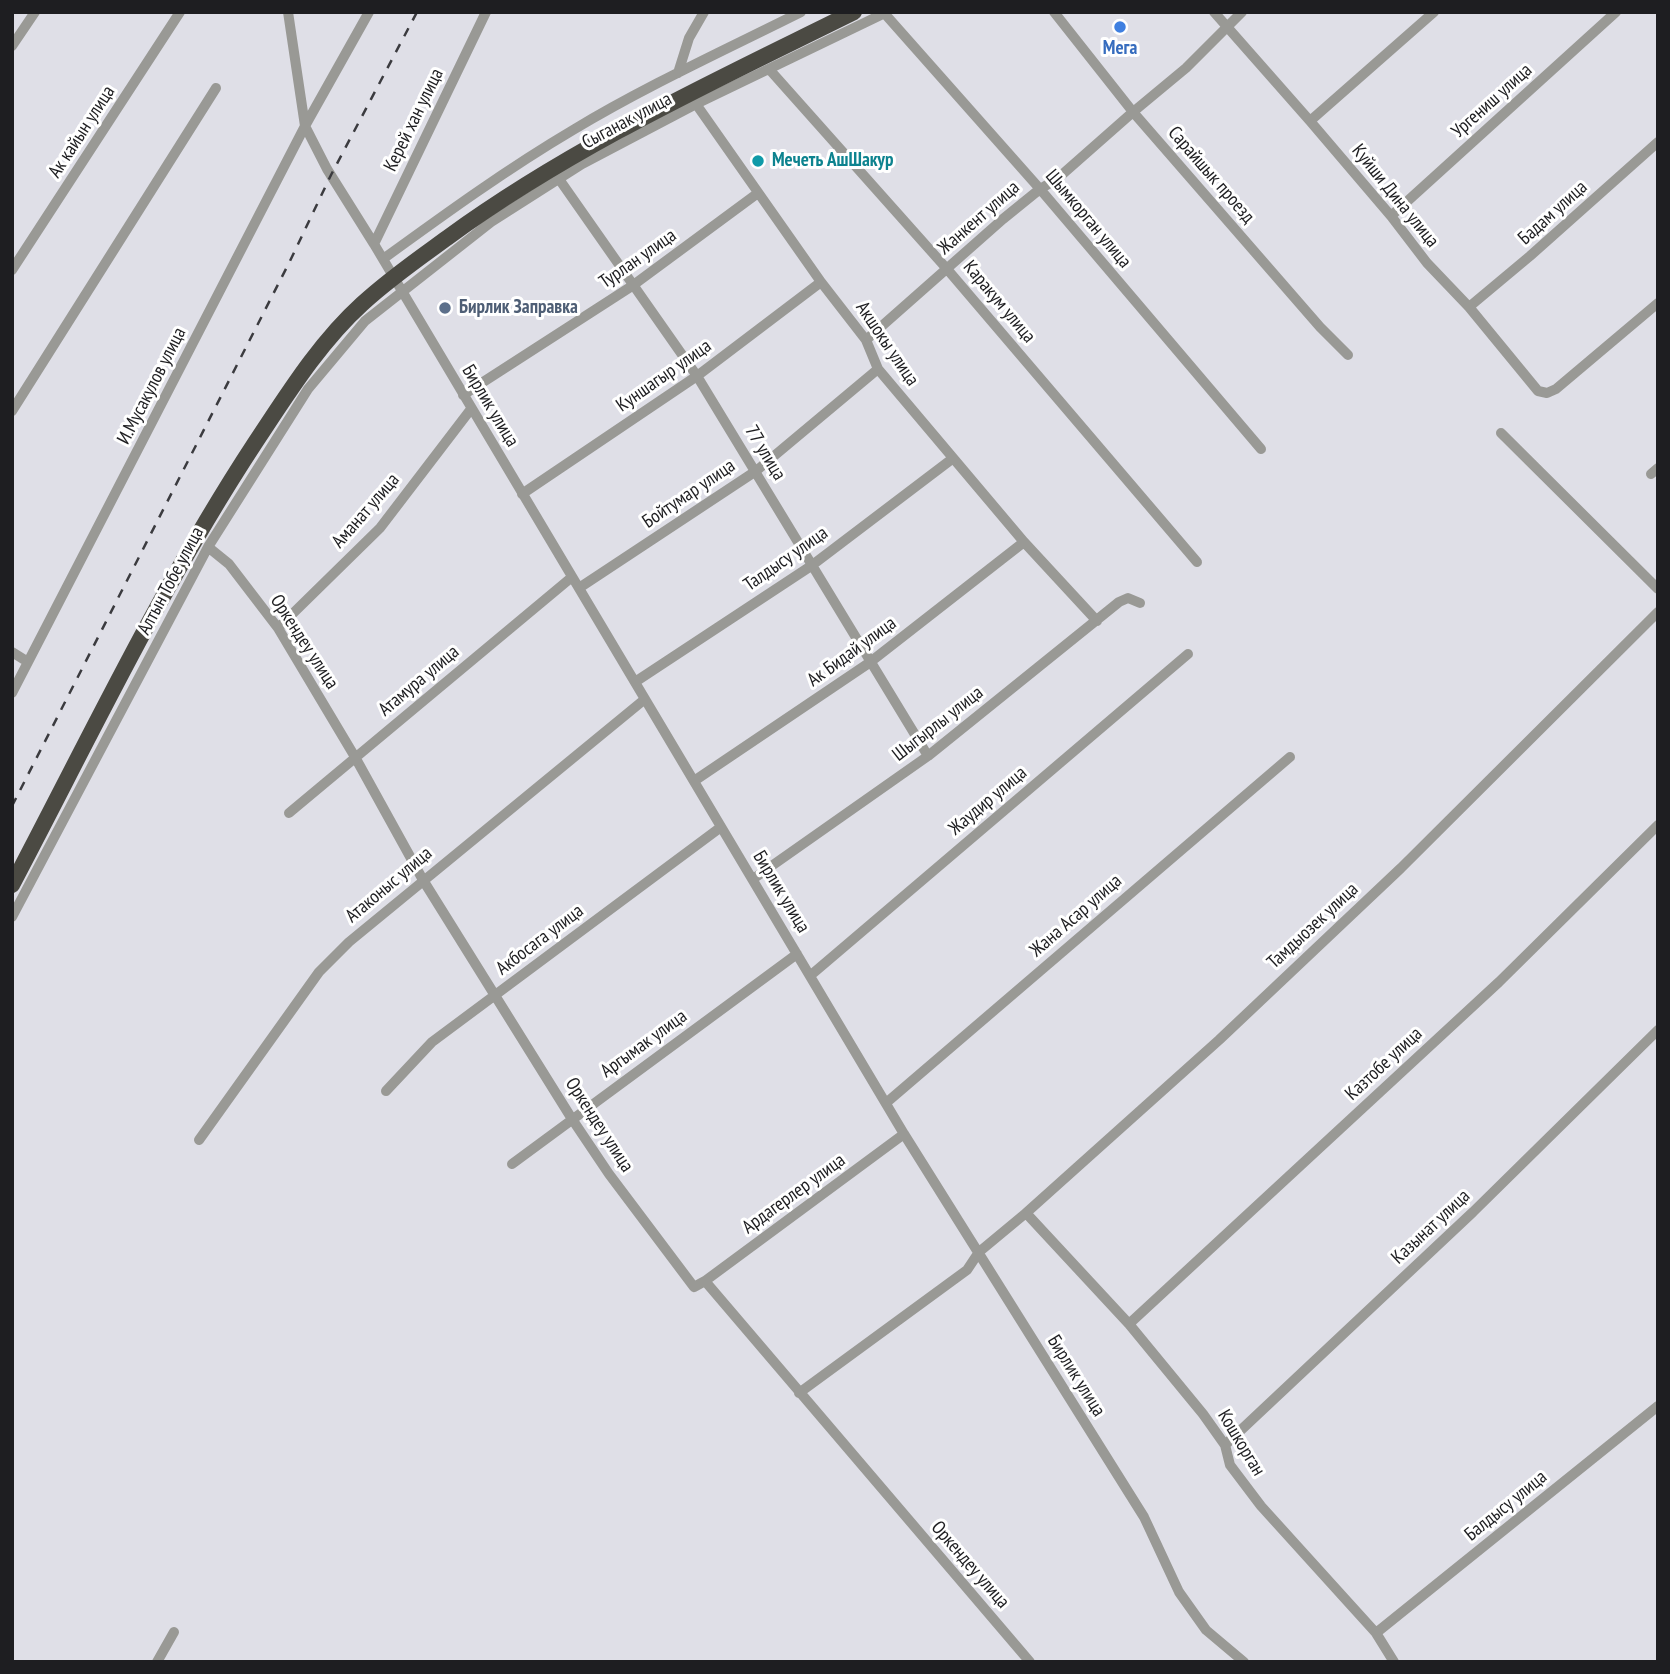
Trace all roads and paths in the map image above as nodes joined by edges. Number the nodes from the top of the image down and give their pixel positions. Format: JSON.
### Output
{"nodes":[{"id":1,"x":35,"y":12,"type":"edge"},
{"id":2,"x":180,"y":12,"type":"edge"},
{"id":3,"x":288,"y":12,"type":"edge"},
{"id":4,"x":369,"y":12,"type":"edge"},
{"id":5,"x":486,"y":12,"type":"edge"},
{"id":6,"x":704,"y":12,"type":"edge"},
{"id":7,"x":801,"y":12,"type":"edge"},
{"id":8,"x":834,"y":12,"type":"edge"},
{"id":9,"x":855,"y":12,"type":"edge"},
{"id":10,"x":1054,"y":12,"type":"edge"},
{"id":11,"x":1213,"y":12,"type":"edge"},
{"id":12,"x":1242,"y":12,"type":"edge"},
{"id":13,"x":1434,"y":12,"type":"edge"},
{"id":14,"x":1616,"y":12,"type":"edge"},
{"id":15,"x":886,"y":13,"type":"edge"},
{"id":16,"x":1226,"y":26,"type":"junction"},
{"id":17,"x":12,"y":47,"type":"edge"},
{"id":18,"x":769,"y":69,"type":"junction"},
{"id":19,"x":678,"y":73,"type":"junction"},
{"id":20,"x":216,"y":88,"type":"dead end"},
{"id":21,"x":696,"y":104,"type":"junction"},
{"id":22,"x":1133,"y":112,"type":"junction"},
{"id":23,"x":1310,"y":121,"type":"junction"},
{"id":24,"x":305,"y":126,"type":"junction"},
{"id":25,"x":1658,"y":142,"type":"edge"},
{"id":26,"x":559,"y":178,"type":"junction"},
{"id":27,"x":1040,"y":188,"type":"junction"},
{"id":28,"x":758,"y":193,"type":"junction"},
{"id":29,"x":1391,"y":216,"type":"junction"},
{"id":30,"x":374,"y":244,"type":"junction"},
{"id":31,"x":388,"y":268,"type":"junction"},
{"id":32,"x":947,"y":269,"type":"junction"},
{"id":33,"x":12,"y":270,"type":"edge"},
{"id":34,"x":821,"y":282,"type":"junction"},
{"id":35,"x":632,"y":286,"type":"junction"},
{"id":36,"x":402,"y":292,"type":"junction"},
{"id":37,"x":1658,"y":303,"type":"edge"},
{"id":38,"x":1469,"y":307,"type":"junction"},
{"id":39,"x":866,"y":340,"type":"junction"},
{"id":40,"x":1349,"y":355,"type":"dead end"},
{"id":41,"x":878,"y":369,"type":"junction"},
{"id":42,"x":696,"y":376,"type":"junction"},
{"id":43,"x":463,"y":395,"type":"junction"},
{"id":44,"x":471,"y":409,"type":"junction"},
{"id":45,"x":12,"y":411,"type":"edge"},
{"id":46,"x":1501,"y":433,"type":"dead end"},
{"id":47,"x":1261,"y":449,"type":"dead end"},
{"id":48,"x":952,"y":458,"type":"junction"},
{"id":49,"x":756,"y":471,"type":"junction"},
{"id":50,"x":522,"y":494,"type":"junction"},
{"id":51,"x":1024,"y":542,"type":"junction"},
{"id":52,"x":208,"y":547,"type":"junction"},
{"id":53,"x":1197,"y":562,"type":"dead end"},
{"id":54,"x":811,"y":566,"type":"junction"},
{"id":55,"x":572,"y":577,"type":"junction"},
{"id":56,"x":579,"y":588,"type":"junction"},
{"id":57,"x":1658,"y":589,"type":"edge"},
{"id":58,"x":1140,"y":603,"type":"dead end"},
{"id":59,"x":1658,"y":612,"type":"edge"},
{"id":60,"x":1097,"y":621,"type":"junction"},
{"id":61,"x":278,"y":628,"type":"junction"},
{"id":62,"x":12,"y":652,"type":"edge"},
{"id":63,"x":1188,"y":654,"type":"dead end"},
{"id":64,"x":29,"y":662,"type":"junction"},
{"id":65,"x":869,"y":663,"type":"junction"},
{"id":66,"x":635,"y":682,"type":"junction"},
{"id":67,"x":12,"y":693,"type":"edge"},
{"id":68,"x":645,"y":699,"type":"junction"},
{"id":69,"x":928,"y":756,"type":"junction"},
{"id":70,"x":355,"y":757,"type":"junction"},
{"id":71,"x":1290,"y":757,"type":"dead end"},
{"id":72,"x":694,"y":782,"type":"junction"},
{"id":73,"x":289,"y":813,"type":"dead end"},
{"id":74,"x":1658,"y":825,"type":"edge"},
{"id":75,"x":721,"y":827,"type":"junction"},
{"id":76,"x":12,"y":863,"type":"edge"},
{"id":77,"x":753,"y":879,"type":"junction"},
{"id":78,"x":423,"y":880,"type":"junction"},
{"id":79,"x":12,"y":885,"type":"edge"},
{"id":80,"x":12,"y":916,"type":"edge"},
{"id":81,"x":797,"y":954,"type":"junction"},
{"id":82,"x":811,"y":975,"type":"junction"},
{"id":83,"x":495,"y":996,"type":"junction"},
{"id":84,"x":1658,"y":1030,"type":"edge"},
{"id":85,"x":386,"y":1090,"type":"dead end"},
{"id":86,"x":886,"y":1103,"type":"junction"},
{"id":87,"x":572,"y":1119,"type":"junction"},
{"id":88,"x":904,"y":1135,"type":"junction"},
{"id":89,"x":199,"y":1140,"type":"dead end"},
{"id":90,"x":512,"y":1164,"type":"dead end"},
{"id":91,"x":1026,"y":1213,"type":"junction"},
{"id":92,"x":979,"y":1252,"type":"junction"},
{"id":93,"x":705,"y":1281,"type":"junction"},
{"id":94,"x":1129,"y":1324,"type":"junction"},
{"id":95,"x":799,"y":1392,"type":"junction"},
{"id":96,"x":1658,"y":1406,"type":"edge"},
{"id":97,"x":1225,"y":1445,"type":"junction"},
{"id":98,"x":174,"y":1632,"type":"dead end"},
{"id":99,"x":1376,"y":1633,"type":"junction"},
{"id":100,"x":157,"y":1662,"type":"edge"},
{"id":101,"x":1030,"y":1662,"type":"edge"},
{"id":102,"x":1244,"y":1662,"type":"edge"},
{"id":103,"x":1394,"y":1662,"type":"edge"}],
"edges":[{"from":1,"to":17,"type":"street"},
{"from":2,"to":33,"type":"street","name":"Ак кайын улица"},
{"from":3,"to":24,"type":"street","name":"Бирлик улица"},
{"from":4,"to":24,"type":"street","name":"И.Мусакулов улица"},
{"from":5,"to":30,"type":"street","name":"Керей хан улица"},
{"from":6,"to":19,"type":"street"},
{"from":7,"to":19,"type":"street"},
{"from":8,"to":31,"type":"highway"},
{"from":9,"to":31,"type":"highway"},
{"from":10,"to":22,"type":"street","name":"Сарайшык проезд"},
{"from":11,"to":16,"type":"street","name":"Куйши Дина улица"},
{"from":12,"to":16,"type":"street","name":"Жанкент улица"},
{"from":13,"to":23,"type":"street"},
{"from":14,"to":29,"type":"street","name":"Ургениш улица"},
{"from":15,"to":18,"type":"street","name":"Сыганак улица"},
{"from":15,"to":27,"type":"street","name":"Шымкорган улица"},
{"from":16,"to":22,"type":"street","name":"Жанкент улица"},
{"from":16,"to":23,"type":"street","name":"Куйши Дина улица"},
{"from":18,"to":21,"type":"street","name":"Сыганак улица"},
{"from":18,"to":32,"type":"street","name":"Каракум улица"},
{"from":19,"to":31,"type":"street"},
{"from":20,"to":45,"type":"street"},
{"from":21,"to":26,"type":"street","name":"Сыганак улица"},
{"from":21,"to":28,"type":"street","name":"Акшокы улица"},
{"from":22,"to":27,"type":"street","name":"Жанкент улица"},
{"from":22,"to":40,"type":"street","name":"Сарайшык проезд"},
{"from":23,"to":29,"type":"street","name":"Куйши Дина улица"},
{"from":24,"to":30,"type":"street","name":"Бирлик улица"},
{"from":24,"to":64,"type":"street","name":"И.Мусакулов улица"},
{"from":25,"to":38,"type":"street","name":"Бадам улица"},
{"from":26,"to":35,"type":"street","name":"77 улица"},
{"from":26,"to":36,"type":"street","name":"Сыганак улица"},
{"from":27,"to":32,"type":"street","name":"Жанкент улица"},
{"from":27,"to":47,"type":"street","name":"Шымкорган улица"},
{"from":28,"to":34,"type":"street","name":"Акшокы улица"},
{"from":28,"to":35,"type":"street","name":"Турлан улица"},
{"from":29,"to":38,"type":"street","name":"Куйши Дина улица"},
{"from":30,"to":31,"type":"street","name":"Бирлик улица"},
{"from":31,"to":36,"type":"street","name":"Бирлик улица"},
{"from":31,"to":76,"type":"highway"},
{"from":31,"to":79,"type":"highway"},
{"from":32,"to":39,"type":"street","name":"Жанкент улица"},
{"from":32,"to":53,"type":"street","name":"Каракум улица"},
{"from":34,"to":39,"type":"street","name":"Акшокы улица"},
{"from":34,"to":42,"type":"street","name":"Куншагыр улица"},
{"from":35,"to":42,"type":"street","name":"77 улица"},
{"from":35,"to":43,"type":"street","name":"Турлан улица"},
{"from":36,"to":43,"type":"street","name":"Бирлик улица"},
{"from":36,"to":52,"type":"street","name":"Алтын Тобе улица"},
{"from":37,"to":38,"type":"street","name":"Куйши Дина улица"},
{"from":39,"to":41,"type":"street","name":"Акшокы улица"},
{"from":41,"to":48,"type":"street","name":"Акшокы улица"},
{"from":41,"to":49,"type":"street","name":"Бойтумар улица"},
{"from":42,"to":49,"type":"street","name":"77 улица"},
{"from":42,"to":50,"type":"street","name":"Куншагыр улица"},
{"from":43,"to":44,"type":"street","name":"Бирлик улица"},
{"from":44,"to":50,"type":"street","name":"Бирлик улица"},
{"from":44,"to":61,"type":"street","name":"Аманат улица"},
{"from":46,"to":57,"type":"street"},
{"from":48,"to":51,"type":"street","name":"Акшокы улица"},
{"from":48,"to":54,"type":"street","name":"Талдысу улица"},
{"from":49,"to":54,"type":"street","name":"77 улица"},
{"from":49,"to":56,"type":"street","name":"Бойтумар улица"},
{"from":50,"to":55,"type":"street","name":"Бирлик улица"},
{"from":51,"to":60,"type":"street","name":"Акшокы улица"},
{"from":51,"to":65,"type":"street","name":"Ак Бидай улица"},
{"from":52,"to":61,"type":"street","name":"Оркендеу улица"},
{"from":52,"to":80,"type":"street","name":"Алтын Тобе улица"},
{"from":54,"to":65,"type":"street","name":"77 улица"},
{"from":54,"to":66,"type":"street","name":"Талдысу улица"},
{"from":55,"to":56,"type":"street","name":"Бирлик улица"},
{"from":55,"to":70,"type":"street","name":"Атамура улица"},
{"from":56,"to":66,"type":"street","name":"Бирлик улица"},
{"from":58,"to":60,"type":"street","name":"Шыгырлы улица"},
{"from":59,"to":91,"type":"street","name":"Тамдыозек улица"},
{"from":60,"to":69,"type":"street","name":"Шыгырлы улица"},
{"from":61,"to":70,"type":"street","name":"Оркендеу улица"},
{"from":62,"to":64,"type":"street"},
{"from":63,"to":82,"type":"street","name":"Жаудир улица"},
{"from":64,"to":67,"type":"street","name":"И.Мусакулов улица"},
{"from":65,"to":69,"type":"street","name":"77 улица"},
{"from":65,"to":72,"type":"street","name":"Ак Бидай улица"},
{"from":66,"to":68,"type":"street","name":"Бирлик улица"},
{"from":68,"to":72,"type":"street","name":"Бирлик улица"},
{"from":68,"to":78,"type":"street","name":"Атаконыс улица"},
{"from":69,"to":77,"type":"street","name":"Шыгырлы улица"},
{"from":70,"to":73,"type":"street","name":"Атамура улица"},
{"from":70,"to":78,"type":"street","name":"Оркендеу улица"},
{"from":71,"to":86,"type":"street","name":"Жана Асар улица"},
{"from":72,"to":75,"type":"street","name":"Бирлик улица"},
{"from":74,"to":94,"type":"street","name":"Казтобе улица"},
{"from":75,"to":77,"type":"street","name":"Бирлик улица"},
{"from":75,"to":83,"type":"street","name":"Акбосага улица"},
{"from":77,"to":81,"type":"street","name":"Бирлик улица"},
{"from":78,"to":83,"type":"street","name":"Оркендеу улица"},
{"from":78,"to":89,"type":"street","name":"Атаконыс улица"},
{"from":81,"to":82,"type":"street","name":"Бирлик улица"},
{"from":81,"to":87,"type":"street","name":"Аргымак улица"},
{"from":82,"to":86,"type":"street","name":"Бирлик улица"},
{"from":83,"to":85,"type":"street","name":"Акбосага улица"},
{"from":83,"to":87,"type":"street","name":"Оркендеу улица"},
{"from":84,"to":97,"type":"street","name":"Казынат улица"},
{"from":86,"to":88,"type":"street","name":"Бирлик улица"},
{"from":87,"to":90,"type":"street","name":"Аргымак улица"},
{"from":87,"to":93,"type":"street","name":"Оркендеу улица"},
{"from":88,"to":92,"type":"street","name":"Бирлик улица"},
{"from":88,"to":93,"type":"street","name":"Ардагерлер улица"},
{"from":91,"to":92,"type":"street","name":"Тамдыозек улица"},
{"from":91,"to":94,"type":"street","name":"Кошкорган"},
{"from":92,"to":95,"type":"street","name":"Тамдыозек улица"},
{"from":92,"to":102,"type":"street","name":"Бирлик улица"},
{"from":93,"to":95,"type":"street","name":"Оркендеу улица"},
{"from":94,"to":97,"type":"street","name":"Кошкорган"},
{"from":95,"to":101,"type":"street","name":"Оркендеу улица"},
{"from":96,"to":99,"type":"street","name":"Балдысу улица"},
{"from":97,"to":99,"type":"street","name":"Кошкорган"},
{"from":98,"to":100,"type":"street"},
{"from":99,"to":103,"type":"street","name":"Кошкорган"}]}
